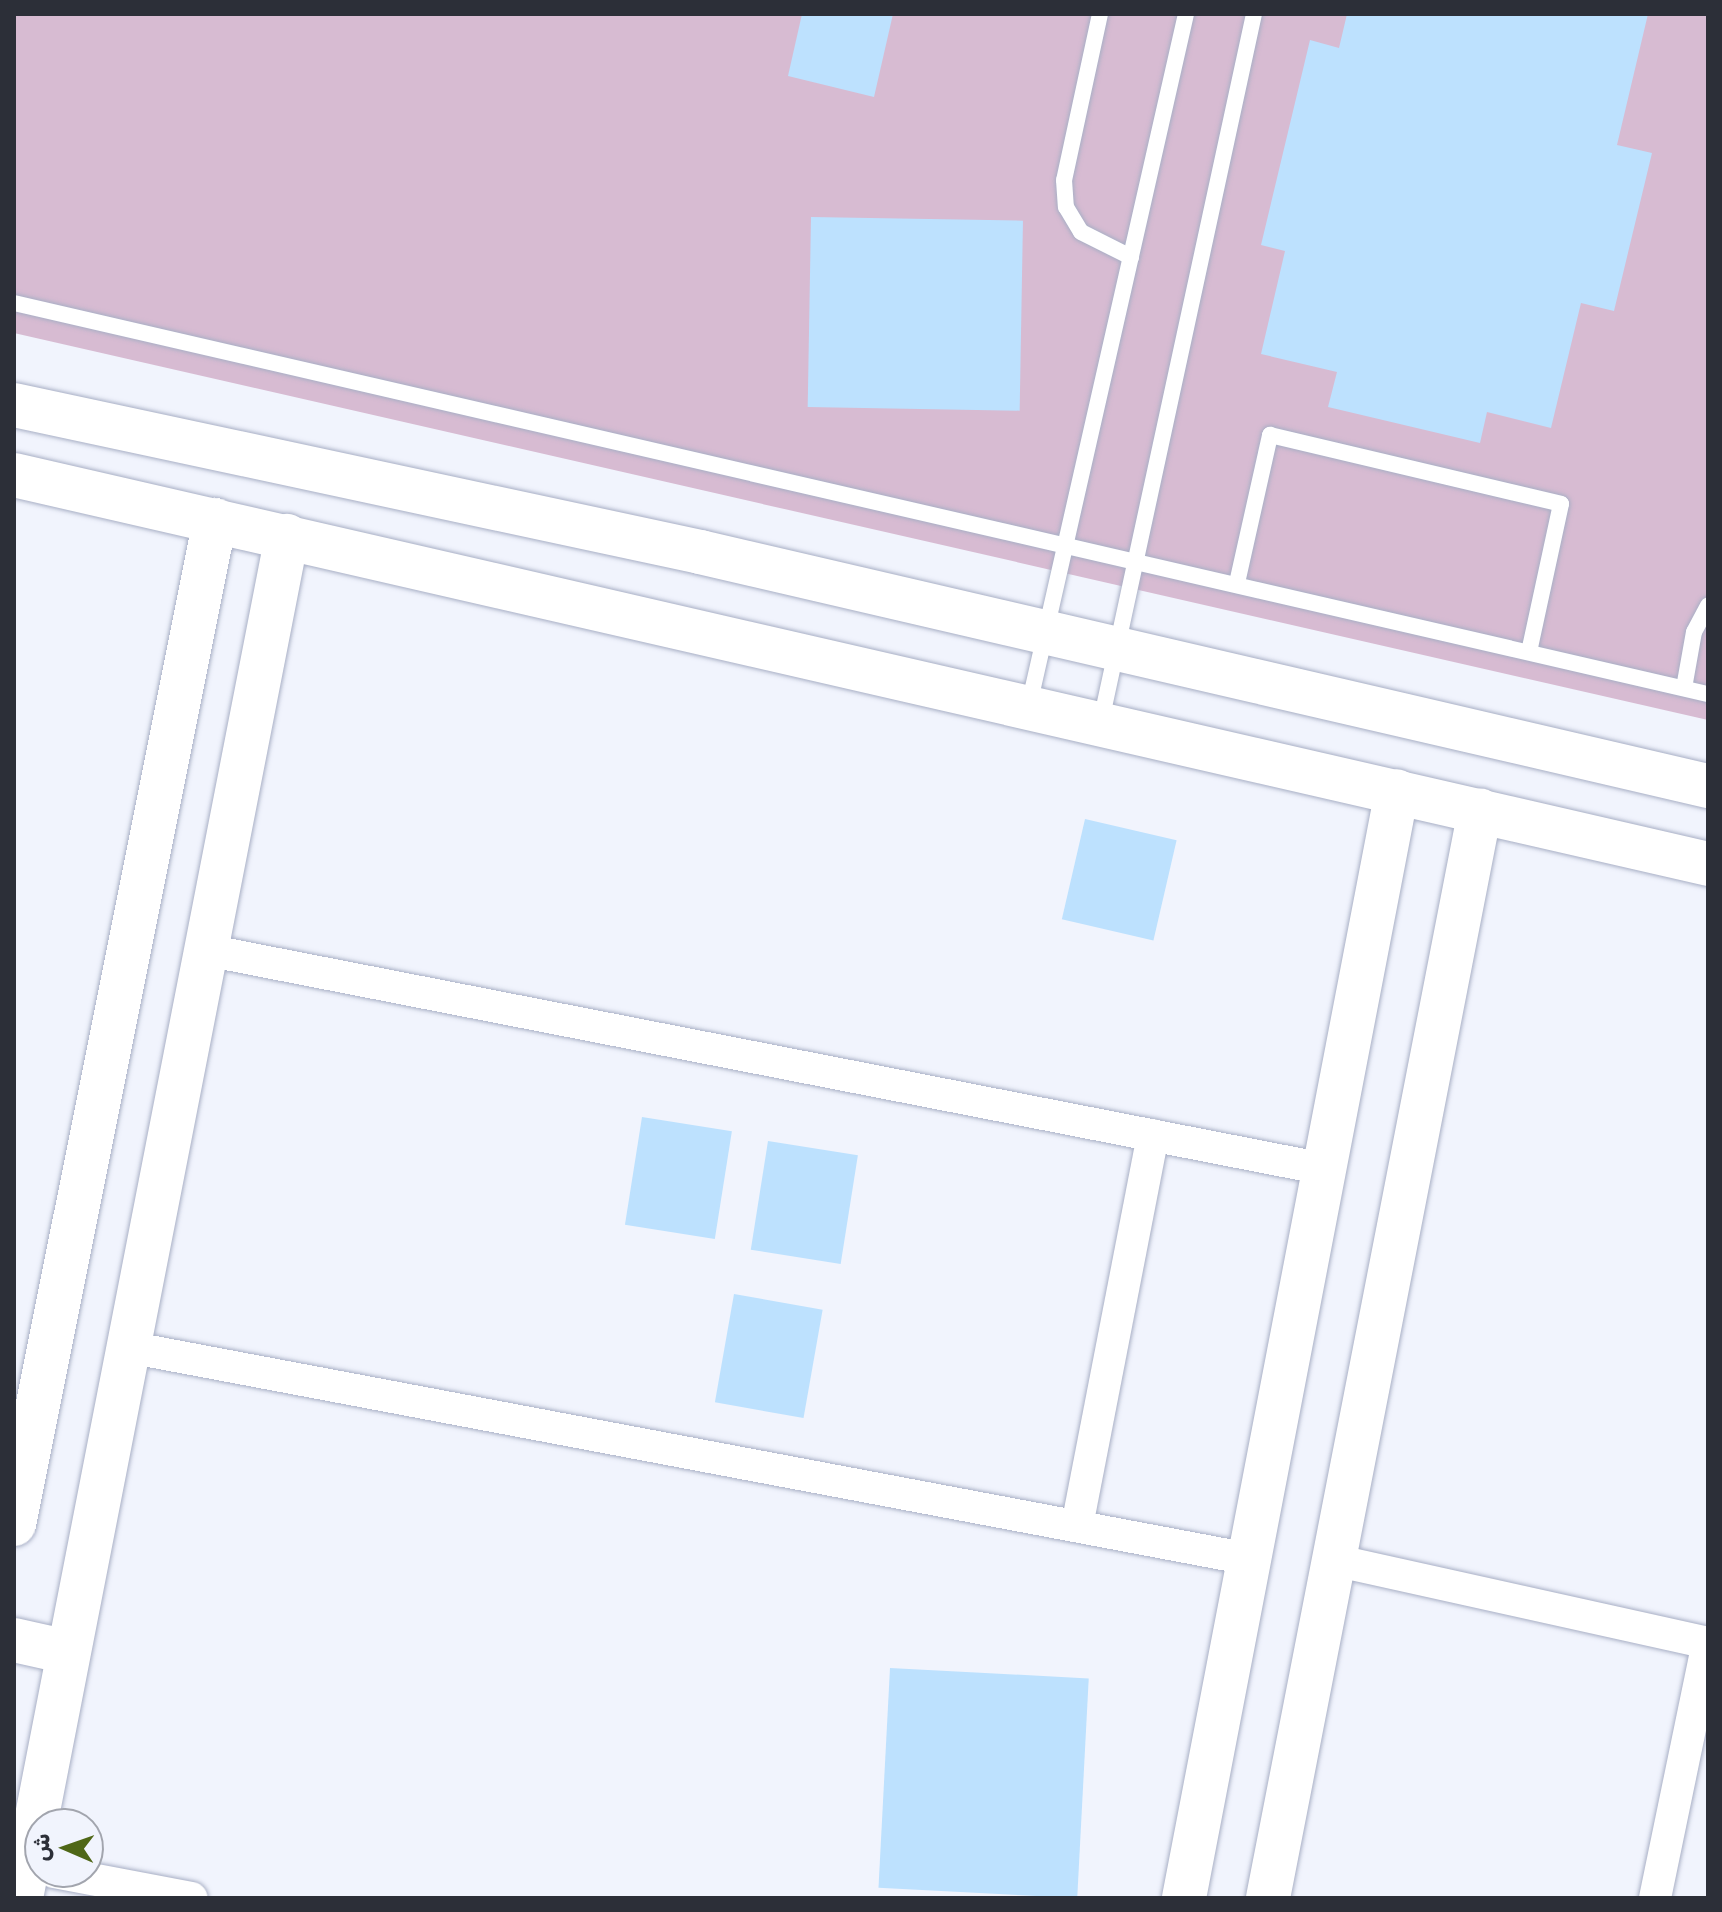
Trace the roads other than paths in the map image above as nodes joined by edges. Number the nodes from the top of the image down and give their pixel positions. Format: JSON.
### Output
{"nodes":[{"id":1,"x":1100,"y":14,"type":"edge"},
{"id":2,"x":1186,"y":14,"type":"edge"},
{"id":3,"x":1254,"y":14,"type":"edge"},
{"id":4,"x":1131,"y":257,"type":"junction"},
{"id":5,"x":14,"y":303,"type":"edge"},
{"id":6,"x":14,"y":405,"type":"edge"},
{"id":7,"x":14,"y":475,"type":"edge"},
{"id":8,"x":215,"y":520,"type":"junction"},
{"id":9,"x":287,"y":536,"type":"junction"},
{"id":10,"x":1066,"y":541,"type":"junction"},
{"id":11,"x":1132,"y":559,"type":"junction"},
{"id":12,"x":1237,"y":583,"type":"junction"},
{"id":13,"x":1708,"y":606,"type":"edge"},
{"id":14,"x":1045,"y":632,"type":"junction"},
{"id":15,"x":1114,"y":649,"type":"junction"},
{"id":16,"x":1529,"y":652,"type":"junction"},
{"id":17,"x":1684,"y":688,"type":"junction"},
{"id":18,"x":1708,"y":694,"type":"edge"},
{"id":19,"x":1029,"y":705,"type":"junction"},
{"id":20,"x":1101,"y":721,"type":"junction"},
{"id":21,"x":1708,"y":786,"type":"edge"},
{"id":22,"x":1397,"y":791,"type":"junction"},
{"id":23,"x":1480,"y":810,"type":"junction"},
{"id":24,"x":1708,"y":864,"type":"edge"},
{"id":25,"x":206,"y":950,"type":"junction"},
{"id":26,"x":1153,"y":1135,"type":"junction"},
{"id":27,"x":1324,"y":1169,"type":"junction"},
{"id":28,"x":128,"y":1347,"type":"junction"},
{"id":29,"x":14,"y":1524,"type":"edge"},
{"id":30,"x":1077,"y":1526,"type":"junction"},
{"id":31,"x":1249,"y":1559,"type":"junction"},
{"id":32,"x":1334,"y":1560,"type":"junction"},
{"id":33,"x":14,"y":1640,"type":"edge"},
{"id":34,"x":1708,"y":1642,"type":"edge"},
{"id":35,"x":68,"y":1652,"type":"junction"},
{"id":36,"x":45,"y":1808,"type":"edge"},
{"id":37,"x":104,"y":1886,"type":"edge"},
{"id":38,"x":192,"y":1898,"type":"edge"},
{"id":39,"x":1184,"y":1898,"type":"edge"},
{"id":40,"x":1268,"y":1898,"type":"edge"},
{"id":41,"x":1655,"y":1898,"type":"edge"}],
"edges":[{"from":1,"to":4,"type":"lane"},
{"from":2,"to":4,"type":"lane"},
{"from":3,"to":11,"type":"lane"},
{"from":4,"to":10,"type":"lane"},
{"from":5,"to":10,"type":"lane"},
{"from":6,"to":14,"type":"street"},
{"from":7,"to":8,"type":"street"},
{"from":8,"to":9,"type":"street"},
{"from":8,"to":29,"type":"street"},
{"from":9,"to":19,"type":"street"},
{"from":9,"to":25,"type":"street"},
{"from":10,"to":11,"type":"lane"},
{"from":10,"to":14,"type":"lane"},
{"from":11,"to":12,"type":"lane"},
{"from":11,"to":15,"type":"lane"},
{"from":12,"to":16,"type":"lane"},
{"from":12,"to":16,"type":"lane"},
{"from":13,"to":17,"type":"lane"},
{"from":14,"to":15,"type":"street"},
{"from":14,"to":19,"type":"lane"},
{"from":15,"to":20,"type":"lane"},
{"from":15,"to":21,"type":"street"},
{"from":16,"to":17,"type":"lane"},
{"from":17,"to":18,"type":"lane"},
{"from":19,"to":20,"type":"street"},
{"from":20,"to":22,"type":"street"},
{"from":22,"to":23,"type":"street"},
{"from":22,"to":27,"type":"street"},
{"from":23,"to":24,"type":"street"},
{"from":23,"to":32,"type":"street"},
{"from":25,"to":26,"type":"street"},
{"from":25,"to":28,"type":"street"},
{"from":26,"to":27,"type":"street"},
{"from":26,"to":30,"type":"street"},
{"from":27,"to":31,"type":"street"},
{"from":28,"to":30,"type":"street"},
{"from":28,"to":35,"type":"street"},
{"from":30,"to":31,"type":"street"},
{"from":31,"to":39,"type":"street"},
{"from":32,"to":34,"type":"street"},
{"from":32,"to":40,"type":"street"},
{"from":33,"to":35,"type":"street"},
{"from":34,"to":41,"type":"street"},
{"from":35,"to":36,"type":"street"},
{"from":37,"to":38,"type":"street"}]}
